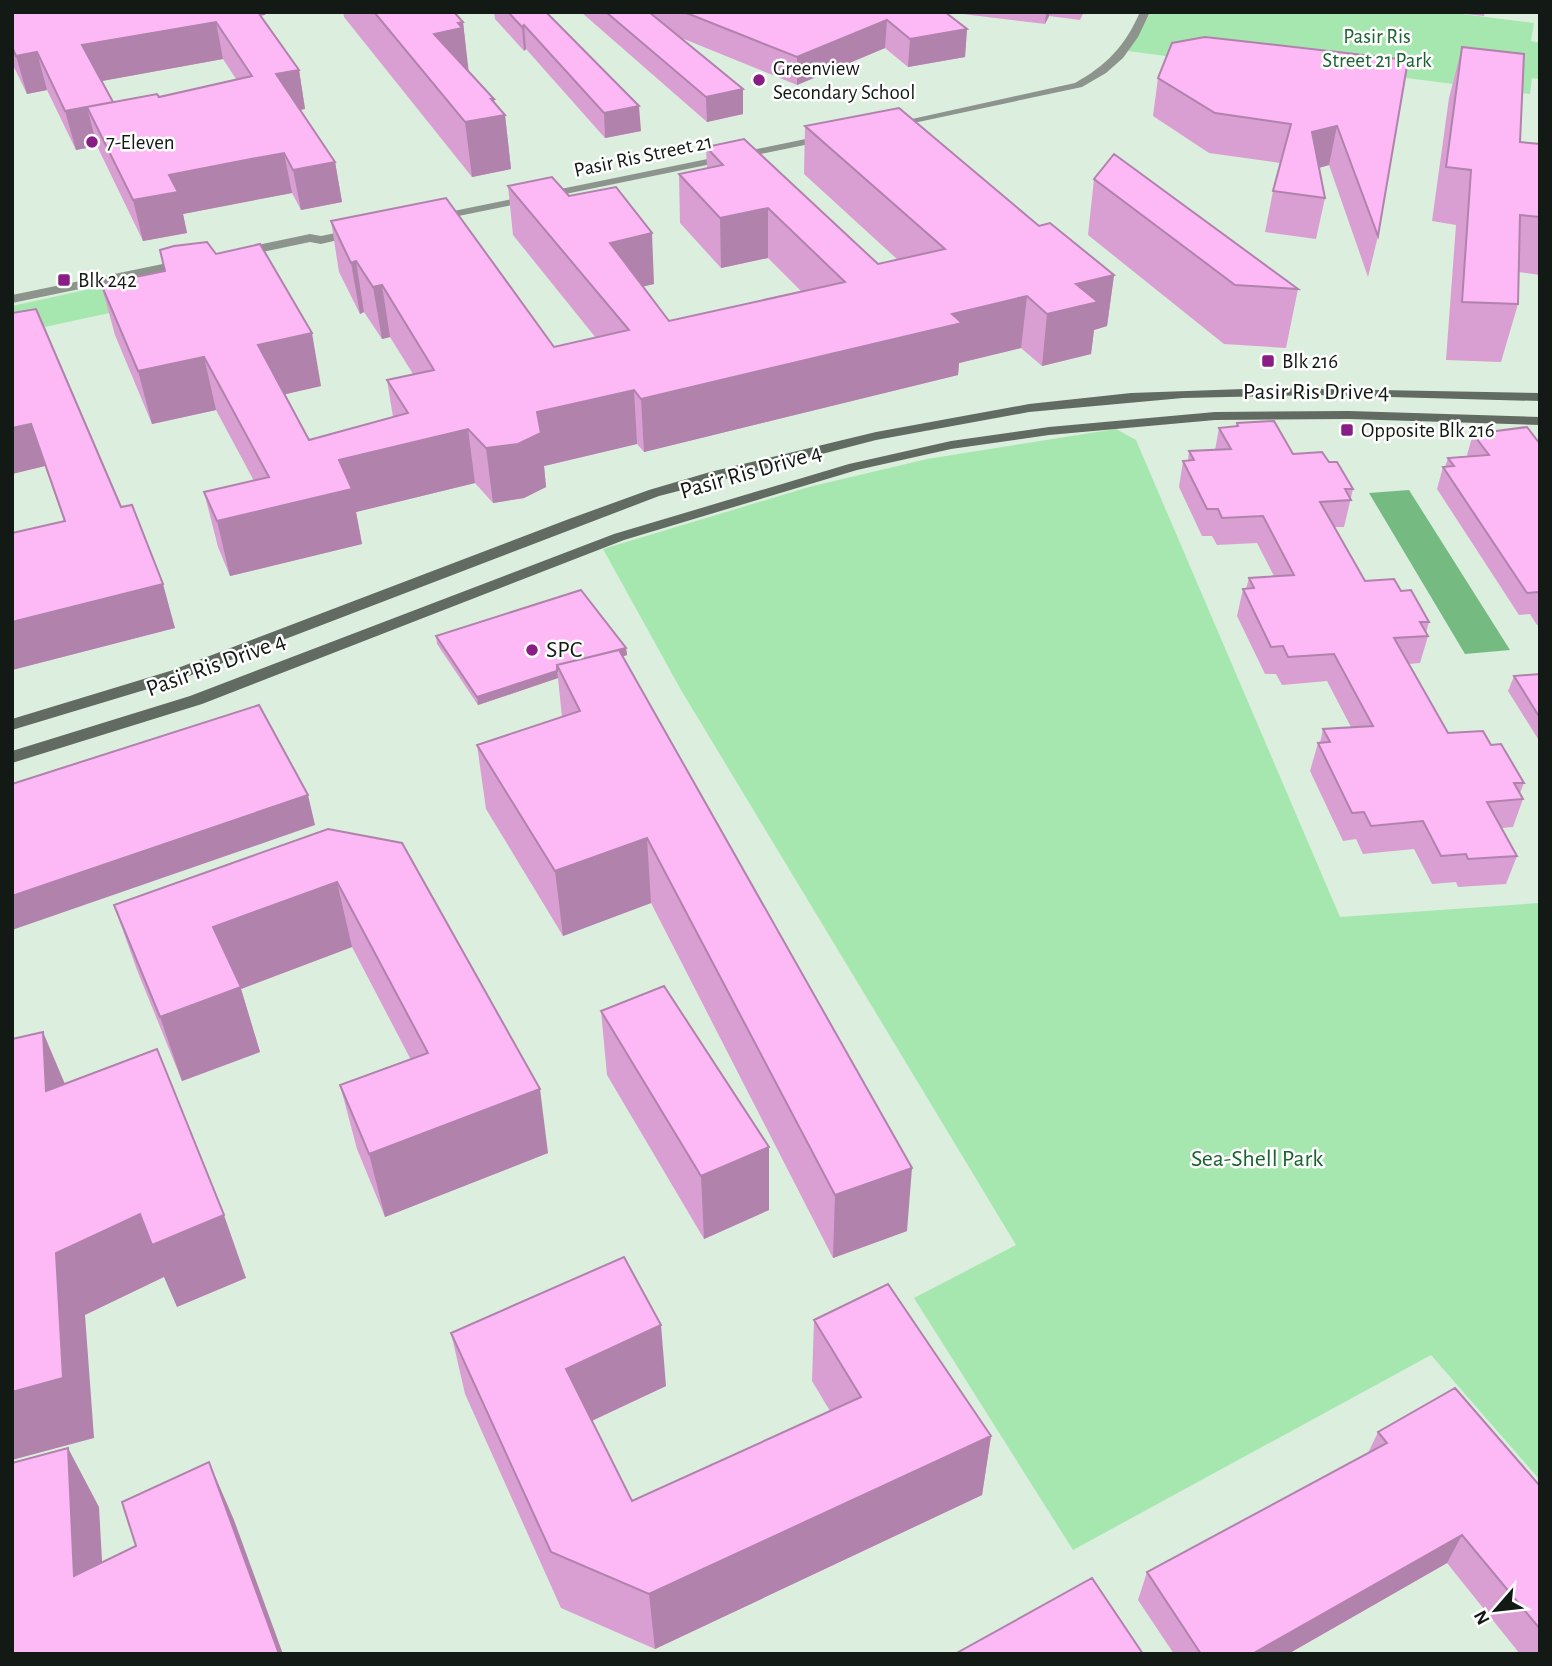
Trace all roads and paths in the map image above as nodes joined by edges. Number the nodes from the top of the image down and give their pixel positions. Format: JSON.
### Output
{"nodes":[{"id":1,"x":1145,"y":12,"type":"edge"},
{"id":2,"x":875,"y":128,"type":"edge"},
{"id":3,"x":835,"y":136,"type":"edge"},
{"id":4,"x":425,"y":219,"type":"edge"},
{"id":5,"x":365,"y":231,"type":"edge"},
{"id":6,"x":321,"y":240,"type":"junction"},
{"id":7,"x":220,"y":256,"type":"edge"},
{"id":8,"x":207,"y":259,"type":"edge"},
{"id":9,"x":236,"y":263,"type":"edge"},
{"id":10,"x":196,"y":271,"type":"edge"},
{"id":11,"x":12,"y":299,"type":"edge"},
{"id":12,"x":12,"y":309,"type":"edge"},
{"id":13,"x":1540,"y":397,"type":"edge"},
{"id":14,"x":1540,"y":421,"type":"edge"},
{"id":15,"x":12,"y":724,"type":"edge"},
{"id":16,"x":12,"y":757,"type":"edge"}],
"edges":[{"from":1,"to":2,"type":"street"},
{"from":3,"to":4,"type":"street","name":"Pasir Ris Street 21"},
{"from":5,"to":6,"type":"street"},
{"from":6,"to":7,"type":"street"},
{"from":6,"to":9,"type":"street"},
{"from":8,"to":11,"type":"street"},
{"from":10,"to":12,"type":"street"},
{"from":13,"to":15,"type":"street","name":"Pasir Ris Drive 4"},
{"from":14,"to":16,"type":"street","name":"Pasir Ris Drive 4"}]}
